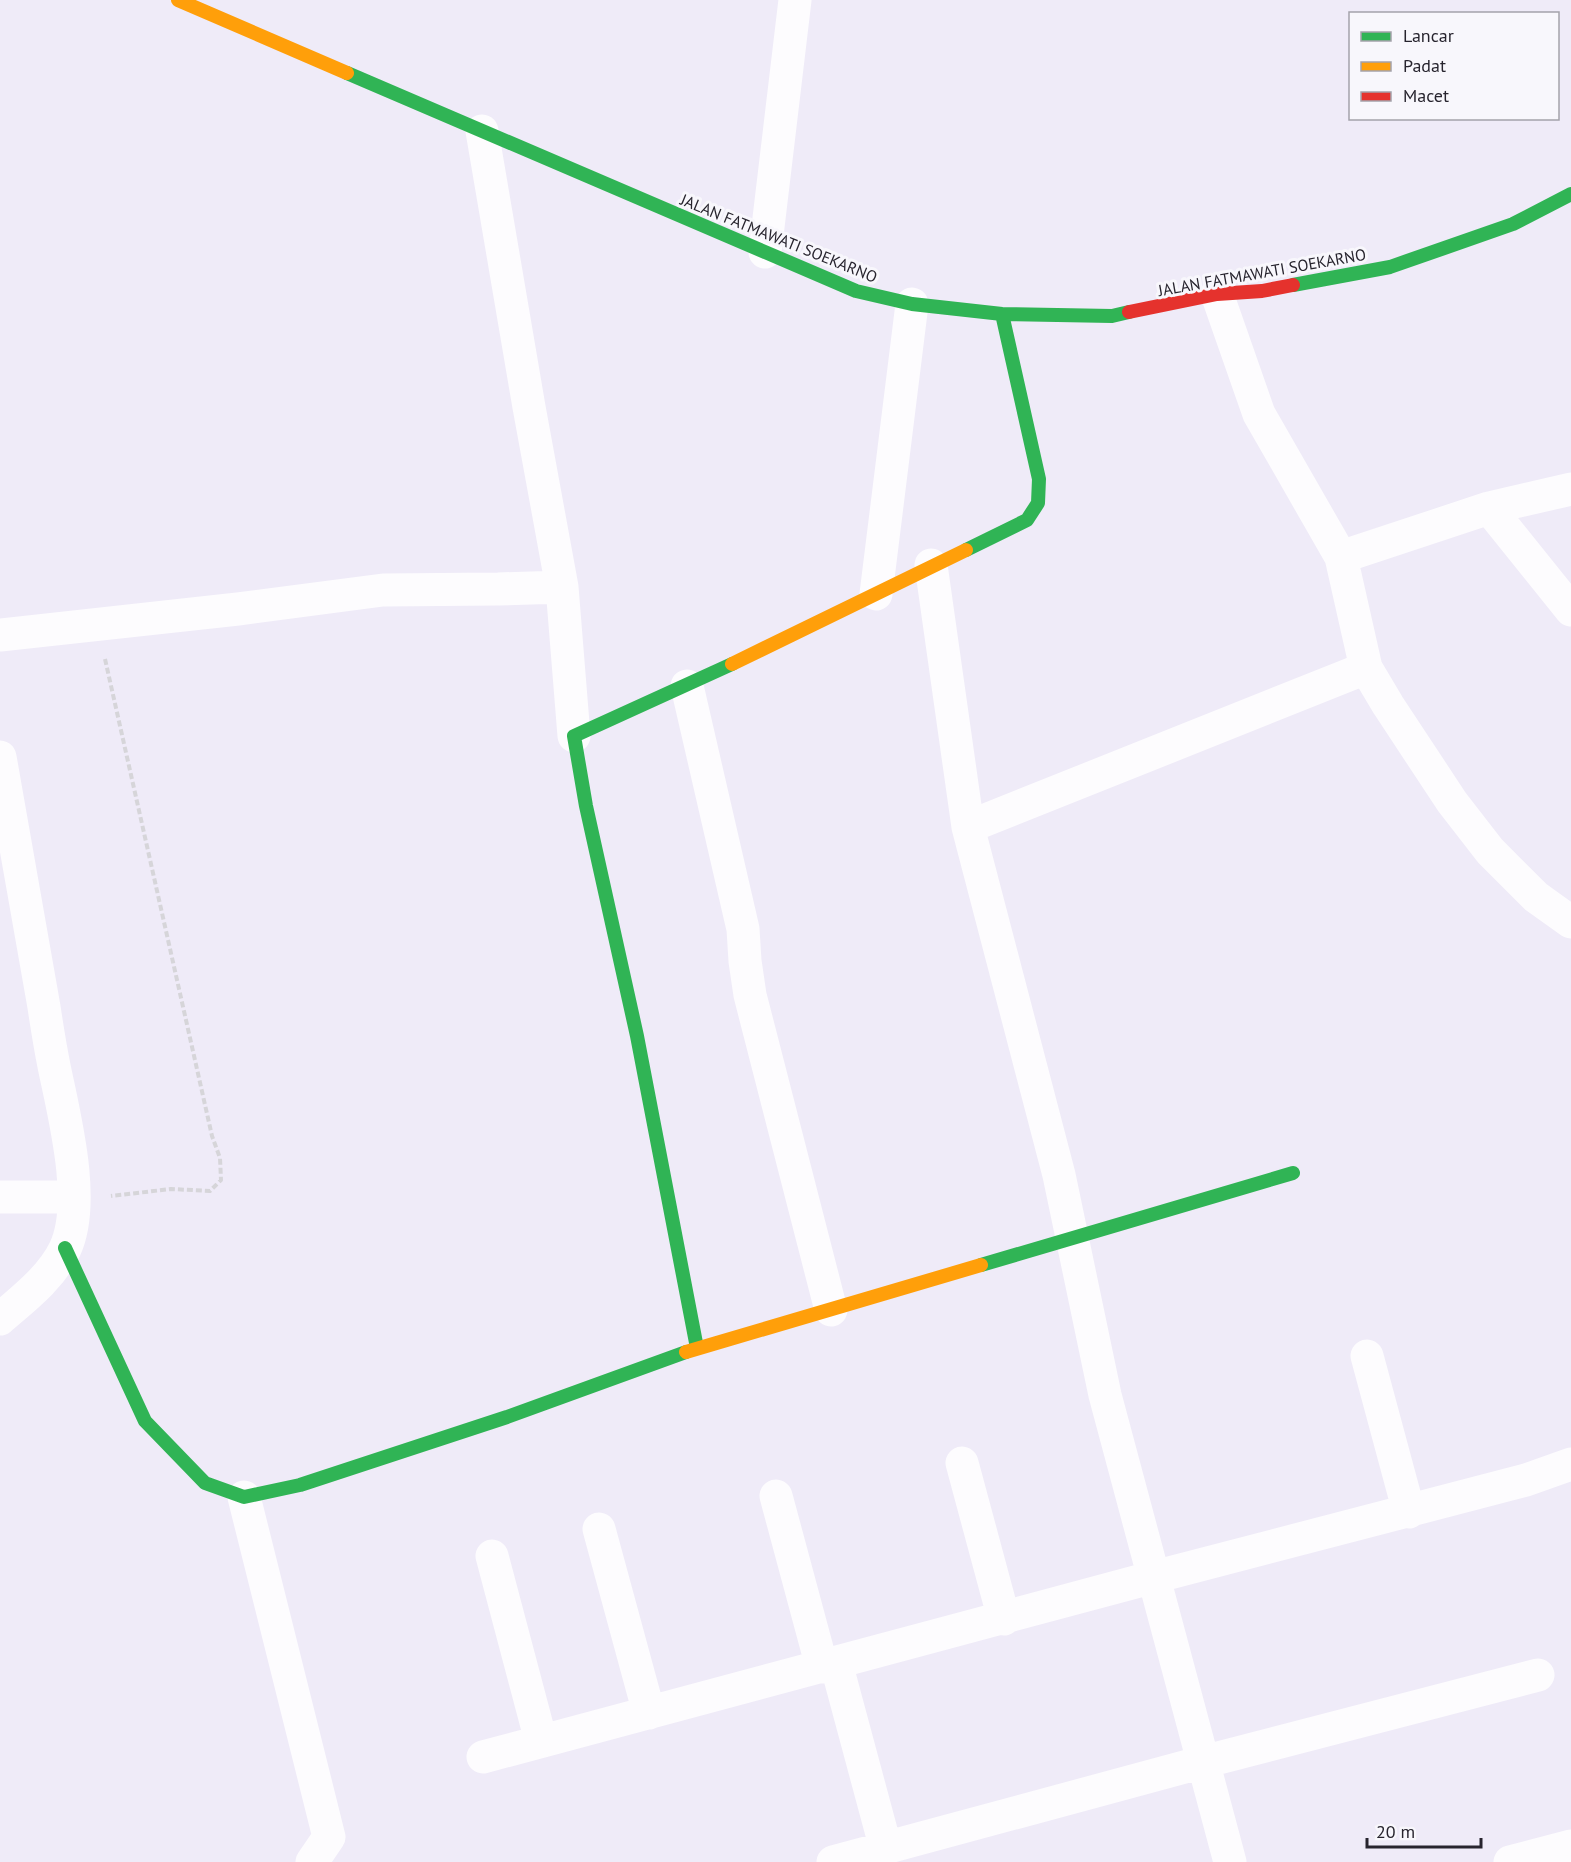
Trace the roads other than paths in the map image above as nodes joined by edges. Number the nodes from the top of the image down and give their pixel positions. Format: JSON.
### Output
{"nodes":[{"id":1,"x":178,"y":0,"type":"edge"},
{"id":2,"x":795,"y":0,"type":"edge"},
{"id":3,"x":482,"y":131,"type":"junction"},
{"id":4,"x":1571,"y":194,"type":"edge"},
{"id":5,"x":765,"y":252,"type":"junction"},
{"id":6,"x":1216,"y":294,"type":"junction"},
{"id":7,"x":912,"y":304,"type":"junction"},
{"id":8,"x":1002,"y":314,"type":"junction"},
{"id":9,"x":1571,"y":489,"type":"edge"},
{"id":10,"x":1489,"y":508,"type":"junction"},
{"id":11,"x":1341,"y":557,"type":"junction"},
{"id":12,"x":931,"y":565,"type":"junction"},
{"id":13,"x":562,"y":586,"type":"junction"},
{"id":14,"x":876,"y":594,"type":"junction"},
{"id":15,"x":1571,"y":610,"type":"edge"},
{"id":16,"x":0,"y":635,"type":"edge"},
{"id":17,"x":1366,"y":668,"type":"junction"},
{"id":18,"x":687,"y":686,"type":"junction"},
{"id":19,"x":574,"y":736,"type":"junction"},
{"id":20,"x":0,"y":757,"type":"edge"},
{"id":21,"x":968,"y":827,"type":"junction"},
{"id":22,"x":1571,"y":922,"type":"edge"},
{"id":23,"x":1293,"y":1173,"type":"dead end"},
{"id":24,"x":0,"y":1197,"type":"edge"},
{"id":25,"x":74,"y":1197,"type":"junction"},
{"id":26,"x":1072,"y":1237,"type":"junction"},
{"id":27,"x":65,"y":1248,"type":"junction"},
{"id":28,"x":831,"y":1310,"type":"junction"},
{"id":29,"x":0,"y":1318,"type":"edge"},
{"id":30,"x":697,"y":1348,"type":"junction"},
{"id":31,"x":1367,"y":1356,"type":"dead end"},
{"id":32,"x":962,"y":1463,"type":"dead end"},
{"id":33,"x":1571,"y":1464,"type":"edge"},
{"id":34,"x":776,"y":1496,"type":"dead end"},
{"id":35,"x":244,"y":1497,"type":"junction"},
{"id":36,"x":1408,"y":1512,"type":"junction"},
{"id":37,"x":599,"y":1529,"type":"dead end"},
{"id":38,"x":492,"y":1556,"type":"dead end"},
{"id":39,"x":1154,"y":1577,"type":"junction"},
{"id":40,"x":1004,"y":1619,"type":"junction"},
{"id":41,"x":829,"y":1665,"type":"junction"},
{"id":42,"x":1538,"y":1676,"type":"dead end"},
{"id":43,"x":649,"y":1713,"type":"junction"},
{"id":44,"x":541,"y":1741,"type":"junction"},
{"id":45,"x":483,"y":1757,"type":"dead end"},
{"id":46,"x":1203,"y":1762,"type":"junction"},
{"id":47,"x":1571,"y":1846,"type":"edge"},
{"id":48,"x":886,"y":1849,"type":"junction"},
{"id":49,"x":312,"y":1862,"type":"edge"},
{"id":50,"x":833,"y":1862,"type":"edge"},
{"id":51,"x":1230,"y":1862,"type":"edge"},
{"id":52,"x":1510,"y":1862,"type":"edge"}],
"edges":[{"from":1,"to":3,"type":"street","name":"JALAN FATMAWATI SOEKARNO"},
{"from":2,"to":5,"type":"street"},
{"from":3,"to":5,"type":"street","name":"JALAN FATMAWATI SOEKARNO"},
{"from":3,"to":13,"type":"street"},
{"from":4,"to":6,"type":"street","name":"JALAN FATMAWATI SOEKARNO"},
{"from":5,"to":7,"type":"street","name":"JALAN FATMAWATI SOEKARNO"},
{"from":6,"to":8,"type":"street","name":"JALAN FATMAWATI SOEKARNO"},
{"from":6,"to":11,"type":"street"},
{"from":7,"to":8,"type":"street","name":"JALAN FATMAWATI SOEKARNO"},
{"from":7,"to":14,"type":"street"},
{"from":8,"to":12,"type":"street"},
{"from":9,"to":10,"type":"street"},
{"from":10,"to":11,"type":"street"},
{"from":10,"to":15,"type":"street"},
{"from":11,"to":17,"type":"street"},
{"from":12,"to":14,"type":"street"},
{"from":12,"to":21,"type":"street"},
{"from":13,"to":16,"type":"street"},
{"from":13,"to":19,"type":"street"},
{"from":14,"to":18,"type":"street"},
{"from":17,"to":21,"type":"street"},
{"from":17,"to":22,"type":"street"},
{"from":18,"to":19,"type":"street"},
{"from":18,"to":28,"type":"street"},
{"from":19,"to":30,"type":"street"},
{"from":20,"to":25,"type":"street"},
{"from":21,"to":26,"type":"street"},
{"from":23,"to":26,"type":"street"},
{"from":24,"to":25,"type":"street"},
{"from":25,"to":27,"type":"street"},
{"from":26,"to":28,"type":"street"},
{"from":26,"to":39,"type":"street"},
{"from":27,"to":29,"type":"street"},
{"from":27,"to":35,"type":"street"},
{"from":28,"to":30,"type":"street"},
{"from":30,"to":35,"type":"street"},
{"from":31,"to":36,"type":"street"},
{"from":32,"to":40,"type":"street"},
{"from":33,"to":36,"type":"street"},
{"from":34,"to":41,"type":"street"},
{"from":35,"to":49,"type":"street"},
{"from":36,"to":39,"type":"street"},
{"from":37,"to":43,"type":"street"},
{"from":38,"to":44,"type":"street"},
{"from":39,"to":40,"type":"street"},
{"from":39,"to":46,"type":"street"},
{"from":40,"to":41,"type":"street"},
{"from":41,"to":43,"type":"street"},
{"from":41,"to":48,"type":"street"},
{"from":42,"to":46,"type":"street"},
{"from":43,"to":44,"type":"street"},
{"from":44,"to":45,"type":"street"},
{"from":46,"to":48,"type":"street"},
{"from":46,"to":51,"type":"street"},
{"from":47,"to":52,"type":"street"},
{"from":48,"to":50,"type":"street"}]}
